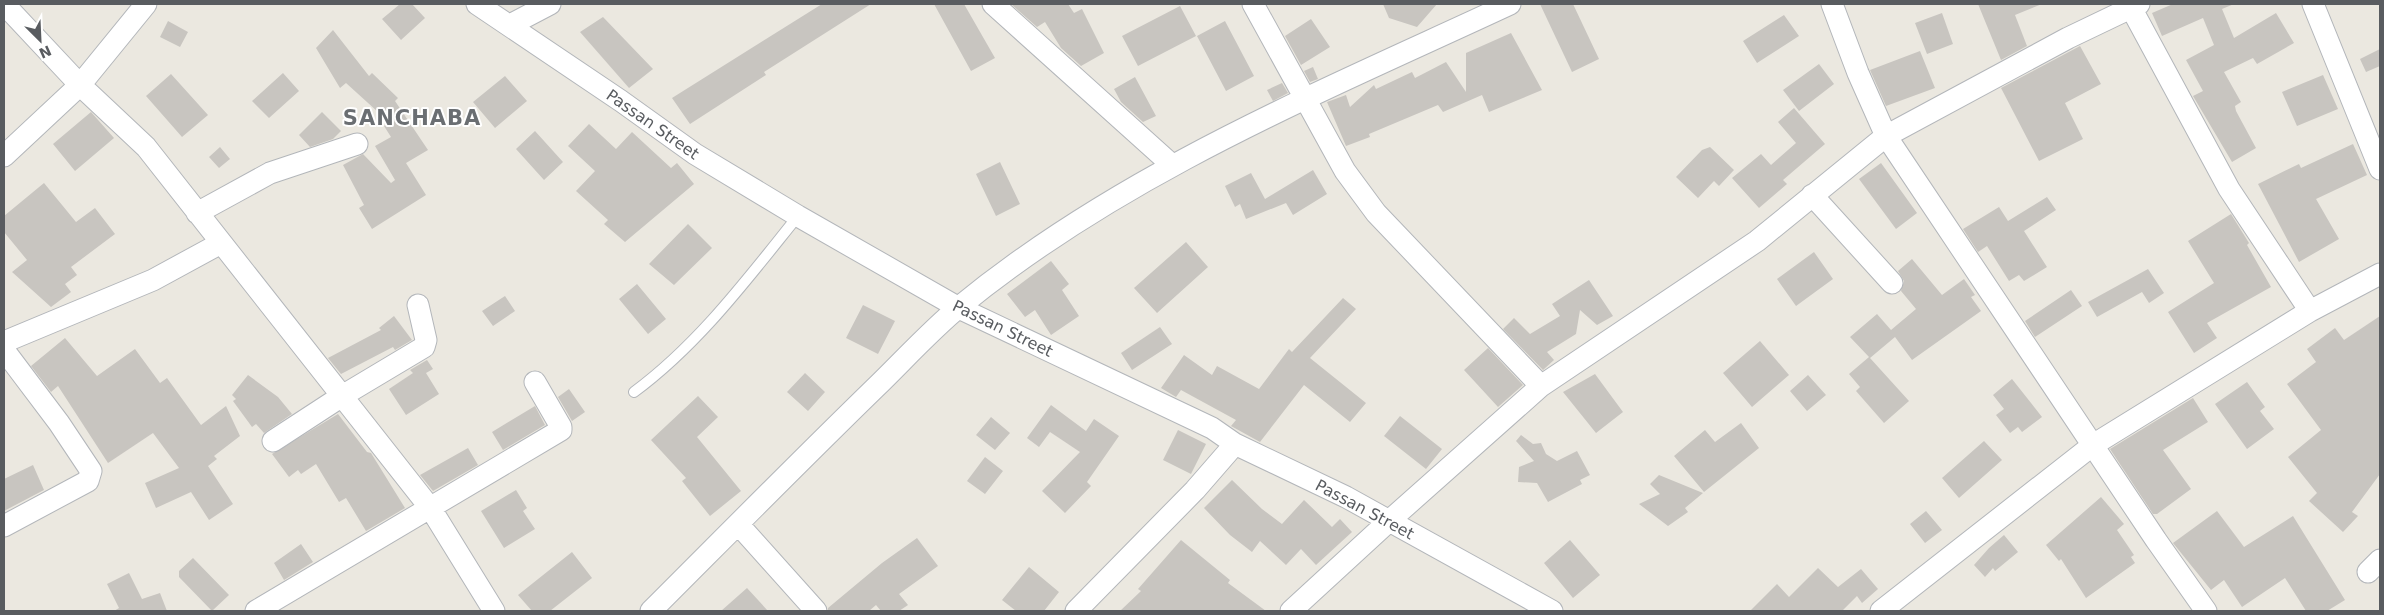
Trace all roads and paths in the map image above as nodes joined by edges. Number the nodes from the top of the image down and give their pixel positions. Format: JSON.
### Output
{"nodes":[{"id":1,"x":4,"y":4,"type":"edge"},
{"id":2,"x":146,"y":4,"type":"edge"},
{"id":3,"x":478,"y":4,"type":"edge"},
{"id":4,"x":550,"y":4,"type":"edge"},
{"id":5,"x":993,"y":4,"type":"edge"},
{"id":6,"x":1253,"y":4,"type":"edge"},
{"id":7,"x":1510,"y":4,"type":"edge"},
{"id":8,"x":1832,"y":4,"type":"edge"},
{"id":9,"x":2314,"y":4,"type":"edge"},
{"id":10,"x":2132,"y":5,"type":"edge"},
{"id":11,"x":510,"y":25,"type":"junction"},
{"id":12,"x":80,"y":85,"type":"junction"},
{"id":13,"x":1304,"y":100,"type":"junction"},
{"id":14,"x":1886,"y":136,"type":"junction"},
{"id":15,"x":357,"y":144,"type":"dead end"},
{"id":16,"x":4,"y":156,"type":"edge"},
{"id":17,"x":1172,"y":164,"type":"junction"},
{"id":18,"x":2380,"y":169,"type":"edge"},
{"id":19,"x":1812,"y":195,"type":"junction"},
{"id":20,"x":198,"y":213,"type":"junction"},
{"id":21,"x":798,"y":216,"type":"junction"},
{"id":22,"x":221,"y":243,"type":"junction"},
{"id":23,"x":2380,"y":274,"type":"edge"},
{"id":24,"x":1892,"y":283,"type":"dead end"},
{"id":25,"x":418,"y":306,"type":"dead end"},
{"id":26,"x":959,"y":308,"type":"junction"},
{"id":27,"x":2310,"y":311,"type":"junction"},
{"id":28,"x":4,"y":342,"type":"edge"},
{"id":29,"x":4,"y":350,"type":"edge"},
{"id":30,"x":535,"y":382,"type":"dead end"},
{"id":31,"x":1541,"y":386,"type":"junction"},
{"id":32,"x":634,"y":392,"type":"dead end"},
{"id":33,"x":342,"y":396,"type":"junction"},
{"id":34,"x":273,"y":442,"type":"dead end"},
{"id":35,"x":1236,"y":444,"type":"junction"},
{"id":36,"x":2093,"y":445,"type":"junction"},
{"id":37,"x":431,"y":509,"type":"junction"},
{"id":38,"x":1389,"y":521,"type":"junction"},
{"id":39,"x":738,"y":524,"type":"junction"},
{"id":40,"x":4,"y":526,"type":"edge"},
{"id":41,"x":256,"y":611,"type":"edge"},
{"id":42,"x":494,"y":611,"type":"edge"},
{"id":43,"x":651,"y":611,"type":"edge"},
{"id":44,"x":816,"y":611,"type":"edge"},
{"id":45,"x":1076,"y":611,"type":"edge"},
{"id":46,"x":1291,"y":611,"type":"edge"},
{"id":47,"x":1552,"y":611,"type":"edge"},
{"id":48,"x":1881,"y":611,"type":"edge"},
{"id":49,"x":2206,"y":611,"type":"edge"}],
"edges":[{"from":1,"to":12,"type":"street"},
{"from":2,"to":12,"type":"street"},
{"from":3,"to":11,"type":"street","name":"Passan Street"},
{"from":4,"to":11,"type":"street"},
{"from":5,"to":17,"type":"street"},
{"from":6,"to":13,"type":"street"},
{"from":7,"to":13,"type":"street"},
{"from":8,"to":14,"type":"street"},
{"from":9,"to":18,"type":"street"},
{"from":10,"to":14,"type":"street"},
{"from":10,"to":27,"type":"street"},
{"from":11,"to":21,"type":"street","name":"Passan Street"},
{"from":12,"to":16,"type":"street"},
{"from":12,"to":20,"type":"street"},
{"from":13,"to":17,"type":"street"},
{"from":13,"to":31,"type":"street"},
{"from":14,"to":19,"type":"street"},
{"from":14,"to":36,"type":"street"},
{"from":15,"to":20,"type":"street"},
{"from":17,"to":26,"type":"street"},
{"from":19,"to":24,"type":"street"},
{"from":19,"to":31,"type":"street"},
{"from":20,"to":22,"type":"street"},
{"from":21,"to":26,"type":"street","name":"Passan Street"},
{"from":21,"to":32,"type":"lane"},
{"from":22,"to":28,"type":"street"},
{"from":22,"to":33,"type":"street"},
{"from":23,"to":27,"type":"street"},
{"from":25,"to":33,"type":"street"},
{"from":26,"to":35,"type":"street","name":"Passan Street"},
{"from":26,"to":39,"type":"street"},
{"from":27,"to":36,"type":"street"},
{"from":29,"to":40,"type":"street"},
{"from":30,"to":37,"type":"street"},
{"from":31,"to":38,"type":"street"},
{"from":33,"to":34,"type":"street"},
{"from":33,"to":37,"type":"street"},
{"from":35,"to":38,"type":"street","name":"Passan Street"},
{"from":35,"to":45,"type":"street"},
{"from":36,"to":48,"type":"street"},
{"from":36,"to":49,"type":"street"},
{"from":37,"to":41,"type":"street"},
{"from":37,"to":42,"type":"street"},
{"from":38,"to":46,"type":"street"},
{"from":38,"to":47,"type":"street","name":"Passan Street"},
{"from":39,"to":43,"type":"street"},
{"from":39,"to":44,"type":"street"}]}
